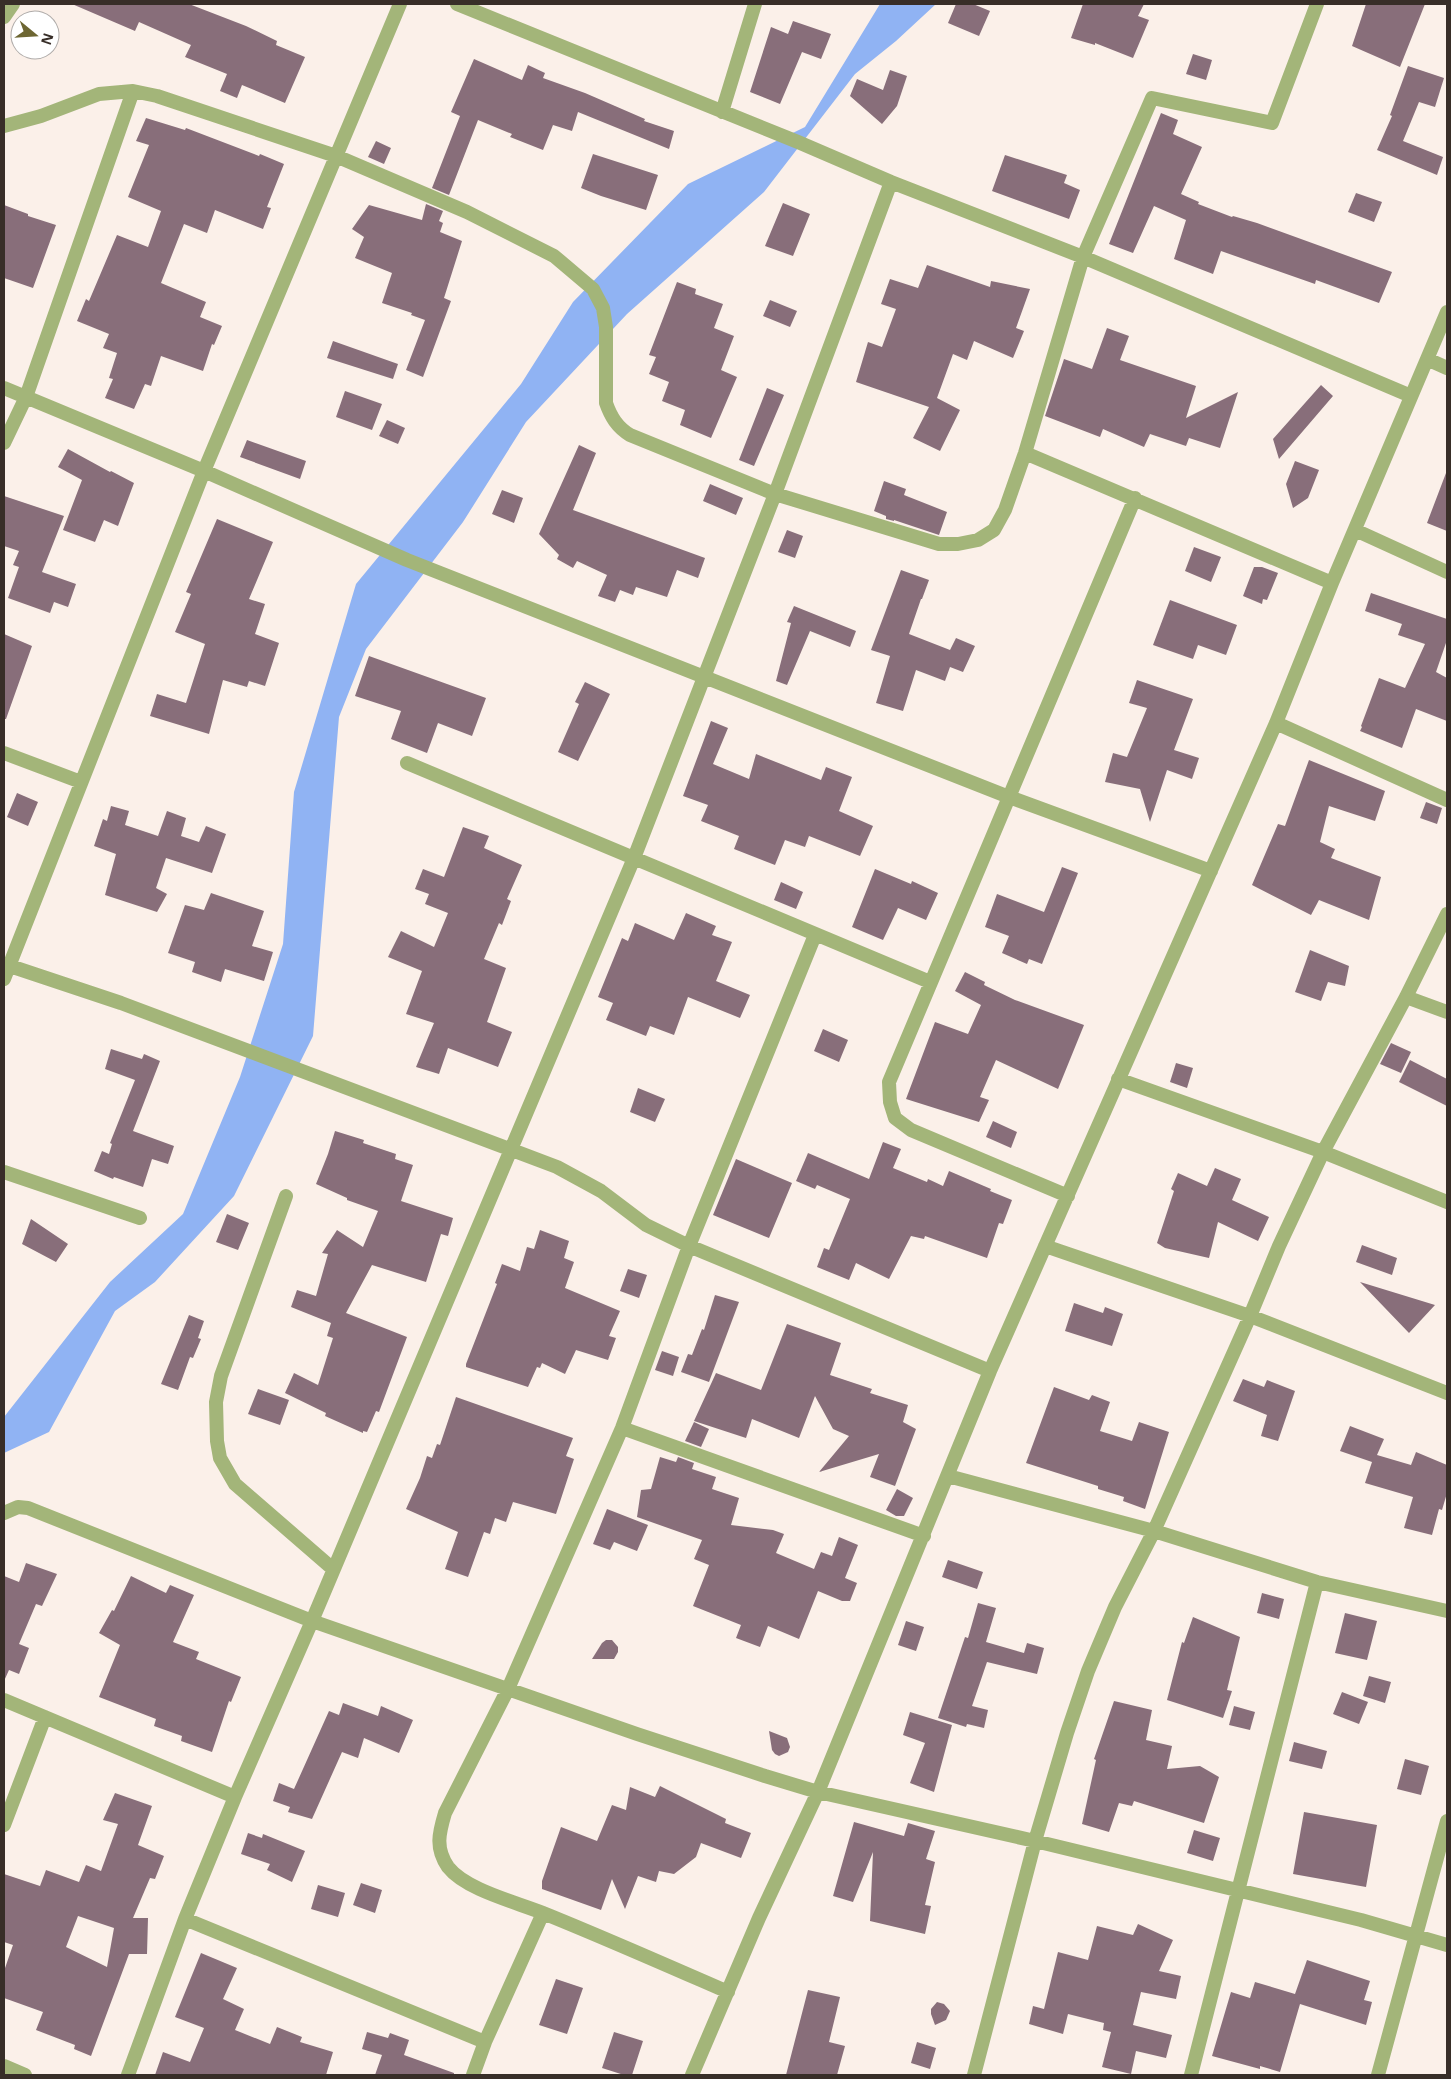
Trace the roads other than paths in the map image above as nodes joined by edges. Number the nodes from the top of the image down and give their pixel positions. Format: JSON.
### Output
{"nodes":[{"id":1,"x":13,"y":4,"type":"edge"},
{"id":2,"x":400,"y":4,"type":"edge"},
{"id":3,"x":457,"y":4,"type":"edge"},
{"id":4,"x":755,"y":4,"type":"edge"},
{"id":5,"x":1317,"y":4,"type":"edge"},
{"id":6,"x":4,"y":17,"type":"edge"},
{"id":7,"x":133,"y":91,"type":"junction"},
{"id":8,"x":722,"y":112,"type":"junction"},
{"id":9,"x":4,"y":126,"type":"edge"},
{"id":10,"x":336,"y":156,"type":"junction"},
{"id":11,"x":891,"y":182,"type":"junction"},
{"id":12,"x":1083,"y":257,"type":"junction"},
{"id":13,"x":1447,"y":312,"type":"edge"},
{"id":14,"x":1427,"y":359,"type":"junction"},
{"id":15,"x":1447,"y":368,"type":"edge"},
{"id":16,"x":4,"y":388,"type":"edge"},
{"id":17,"x":1411,"y":396,"type":"junction"},
{"id":18,"x":26,"y":397,"type":"junction"},
{"id":19,"x":4,"y":443,"type":"edge"},
{"id":20,"x":1025,"y":453,"type":"junction"},
{"id":21,"x":204,"y":471,"type":"junction"},
{"id":22,"x":775,"y":494,"type":"junction"},
{"id":23,"x":1135,"y":498,"type":"junction"},
{"id":24,"x":1355,"y":530,"type":"junction"},
{"id":25,"x":1447,"y":572,"type":"edge"},
{"id":26,"x":1332,"y":583,"type":"junction"},
{"id":27,"x":705,"y":678,"type":"junction"},
{"id":28,"x":1276,"y":722,"type":"junction"},
{"id":29,"x":4,"y":752,"type":"edge"},
{"id":30,"x":406,"y":763,"type":"dead end"},
{"id":31,"x":81,"y":782,"type":"junction"},
{"id":32,"x":1008,"y":797,"type":"junction"},
{"id":33,"x":1447,"y":800,"type":"edge"},
{"id":34,"x":634,"y":858,"type":"junction"},
{"id":35,"x":1211,"y":871,"type":"junction"},
{"id":36,"x":1447,"y":914,"type":"edge"},
{"id":37,"x":815,"y":935,"type":"junction"},
{"id":38,"x":5,"y":970,"type":"edge"},
{"id":39,"x":930,"y":982,"type":"junction"},
{"id":40,"x":1406,"y":997,"type":"junction"},
{"id":41,"x":1447,"y":1012,"type":"edge"},
{"id":42,"x":1118,"y":1080,"type":"junction"},
{"id":43,"x":512,"y":1149,"type":"junction"},
{"id":44,"x":1323,"y":1152,"type":"junction"},
{"id":45,"x":4,"y":1172,"type":"edge"},
{"id":46,"x":286,"y":1196,"type":"dead end"},
{"id":47,"x":1068,"y":1196,"type":"junction"},
{"id":48,"x":1447,"y":1202,"type":"edge"},
{"id":49,"x":140,"y":1218,"type":"dead end"},
{"id":50,"x":689,"y":1246,"type":"junction"},
{"id":51,"x":1045,"y":1246,"type":"junction"},
{"id":52,"x":1250,"y":1316,"type":"junction"},
{"id":53,"x":990,"y":1371,"type":"junction"},
{"id":54,"x":1447,"y":1393,"type":"edge"},
{"id":55,"x":622,"y":1428,"type":"junction"},
{"id":56,"x":948,"y":1476,"type":"junction"},
{"id":57,"x":4,"y":1513,"type":"edge"},
{"id":58,"x":1154,"y":1531,"type":"junction"},
{"id":59,"x":924,"y":1536,"type":"junction"},
{"id":60,"x":333,"y":1569,"type":"junction"},
{"id":61,"x":1316,"y":1582,"type":"junction"},
{"id":62,"x":1447,"y":1611,"type":"edge"},
{"id":63,"x":312,"y":1621,"type":"junction"},
{"id":64,"x":508,"y":1689,"type":"junction"},
{"id":65,"x":4,"y":1700,"type":"edge"},
{"id":66,"x":45,"y":1717,"type":"junction"},
{"id":67,"x":818,"y":1792,"type":"junction"},
{"id":68,"x":235,"y":1797,"type":"junction"},
{"id":69,"x":1447,"y":1821,"type":"edge"},
{"id":70,"x":4,"y":1825,"type":"edge"},
{"id":71,"x":1035,"y":1841,"type":"junction"},
{"id":72,"x":1239,"y":1891,"type":"junction"},
{"id":73,"x":543,"y":1913,"type":"junction"},
{"id":74,"x":186,"y":1919,"type":"junction"},
{"id":75,"x":1415,"y":1936,"type":"junction"},
{"id":76,"x":1447,"y":1945,"type":"edge"},
{"id":77,"x":728,"y":1992,"type":"junction"},
{"id":78,"x":485,"y":2042,"type":"junction"},
{"id":79,"x":4,"y":2066,"type":"edge"},
{"id":80,"x":24,"y":2075,"type":"edge"},
{"id":81,"x":128,"y":2075,"type":"edge"},
{"id":82,"x":473,"y":2075,"type":"edge"},
{"id":83,"x":692,"y":2075,"type":"edge"},
{"id":84,"x":974,"y":2075,"type":"edge"},
{"id":85,"x":1191,"y":2075,"type":"edge"},
{"id":86,"x":1378,"y":2075,"type":"edge"}],
"edges":[{"from":1,"to":6,"type":"street"},
{"from":2,"to":10,"type":"street"},
{"from":3,"to":8,"type":"street"},
{"from":4,"to":8,"type":"street"},
{"from":5,"to":12,"type":"street"},
{"from":7,"to":9,"type":"street"},
{"from":7,"to":10,"type":"street"},
{"from":7,"to":18,"type":"street"},
{"from":8,"to":11,"type":"street"},
{"from":10,"to":21,"type":"street"},
{"from":10,"to":22,"type":"street"},
{"from":11,"to":12,"type":"street"},
{"from":11,"to":22,"type":"street"},
{"from":12,"to":17,"type":"street"},
{"from":12,"to":20,"type":"street"},
{"from":13,"to":14,"type":"street"},
{"from":14,"to":15,"type":"street"},
{"from":14,"to":17,"type":"street"},
{"from":16,"to":18,"type":"street"},
{"from":17,"to":24,"type":"street"},
{"from":18,"to":19,"type":"street"},
{"from":18,"to":21,"type":"street"},
{"from":20,"to":22,"type":"street"},
{"from":20,"to":23,"type":"street"},
{"from":21,"to":27,"type":"street"},
{"from":21,"to":31,"type":"street"},
{"from":22,"to":27,"type":"street"},
{"from":23,"to":26,"type":"street"},
{"from":23,"to":32,"type":"street"},
{"from":24,"to":25,"type":"street"},
{"from":24,"to":26,"type":"street"},
{"from":26,"to":28,"type":"street"},
{"from":27,"to":32,"type":"street"},
{"from":27,"to":34,"type":"street"},
{"from":28,"to":33,"type":"street"},
{"from":28,"to":35,"type":"street"},
{"from":29,"to":31,"type":"street"},
{"from":30,"to":34,"type":"street"},
{"from":31,"to":38,"type":"street"},
{"from":32,"to":35,"type":"street"},
{"from":32,"to":39,"type":"street"},
{"from":34,"to":37,"type":"street"},
{"from":34,"to":43,"type":"street"},
{"from":35,"to":42,"type":"street"},
{"from":36,"to":40,"type":"street"},
{"from":37,"to":39,"type":"street"},
{"from":37,"to":50,"type":"street"},
{"from":38,"to":43,"type":"street"},
{"from":39,"to":47,"type":"street"},
{"from":40,"to":41,"type":"street"},
{"from":40,"to":44,"type":"street"},
{"from":42,"to":44,"type":"street"},
{"from":42,"to":47,"type":"street"},
{"from":43,"to":50,"type":"street"},
{"from":43,"to":60,"type":"street"},
{"from":44,"to":48,"type":"street"},
{"from":44,"to":52,"type":"street"},
{"from":45,"to":49,"type":"street"},
{"from":46,"to":60,"type":"street"},
{"from":47,"to":51,"type":"street"},
{"from":50,"to":53,"type":"street"},
{"from":50,"to":55,"type":"street"},
{"from":51,"to":52,"type":"street"},
{"from":51,"to":53,"type":"street"},
{"from":52,"to":54,"type":"street"},
{"from":52,"to":58,"type":"street"},
{"from":53,"to":56,"type":"street"},
{"from":55,"to":59,"type":"street"},
{"from":55,"to":64,"type":"street"},
{"from":56,"to":58,"type":"street"},
{"from":56,"to":59,"type":"street"},
{"from":57,"to":63,"type":"street"},
{"from":58,"to":61,"type":"street"},
{"from":58,"to":71,"type":"street"},
{"from":59,"to":67,"type":"street"},
{"from":60,"to":63,"type":"street"},
{"from":61,"to":62,"type":"street"},
{"from":61,"to":72,"type":"street"},
{"from":63,"to":64,"type":"street"},
{"from":63,"to":68,"type":"street"},
{"from":64,"to":67,"type":"street"},
{"from":64,"to":73,"type":"street"},
{"from":65,"to":66,"type":"street"},
{"from":66,"to":68,"type":"street"},
{"from":66,"to":70,"type":"street"},
{"from":67,"to":71,"type":"street"},
{"from":67,"to":77,"type":"street"},
{"from":68,"to":74,"type":"street"},
{"from":69,"to":75,"type":"street"},
{"from":71,"to":72,"type":"street"},
{"from":71,"to":84,"type":"street"},
{"from":72,"to":75,"type":"street"},
{"from":72,"to":85,"type":"street"},
{"from":73,"to":77,"type":"street"},
{"from":73,"to":78,"type":"street"},
{"from":74,"to":78,"type":"street"},
{"from":74,"to":81,"type":"street"},
{"from":75,"to":76,"type":"street"},
{"from":75,"to":86,"type":"street"},
{"from":77,"to":83,"type":"street"},
{"from":78,"to":82,"type":"street"},
{"from":79,"to":80,"type":"street"}]}
